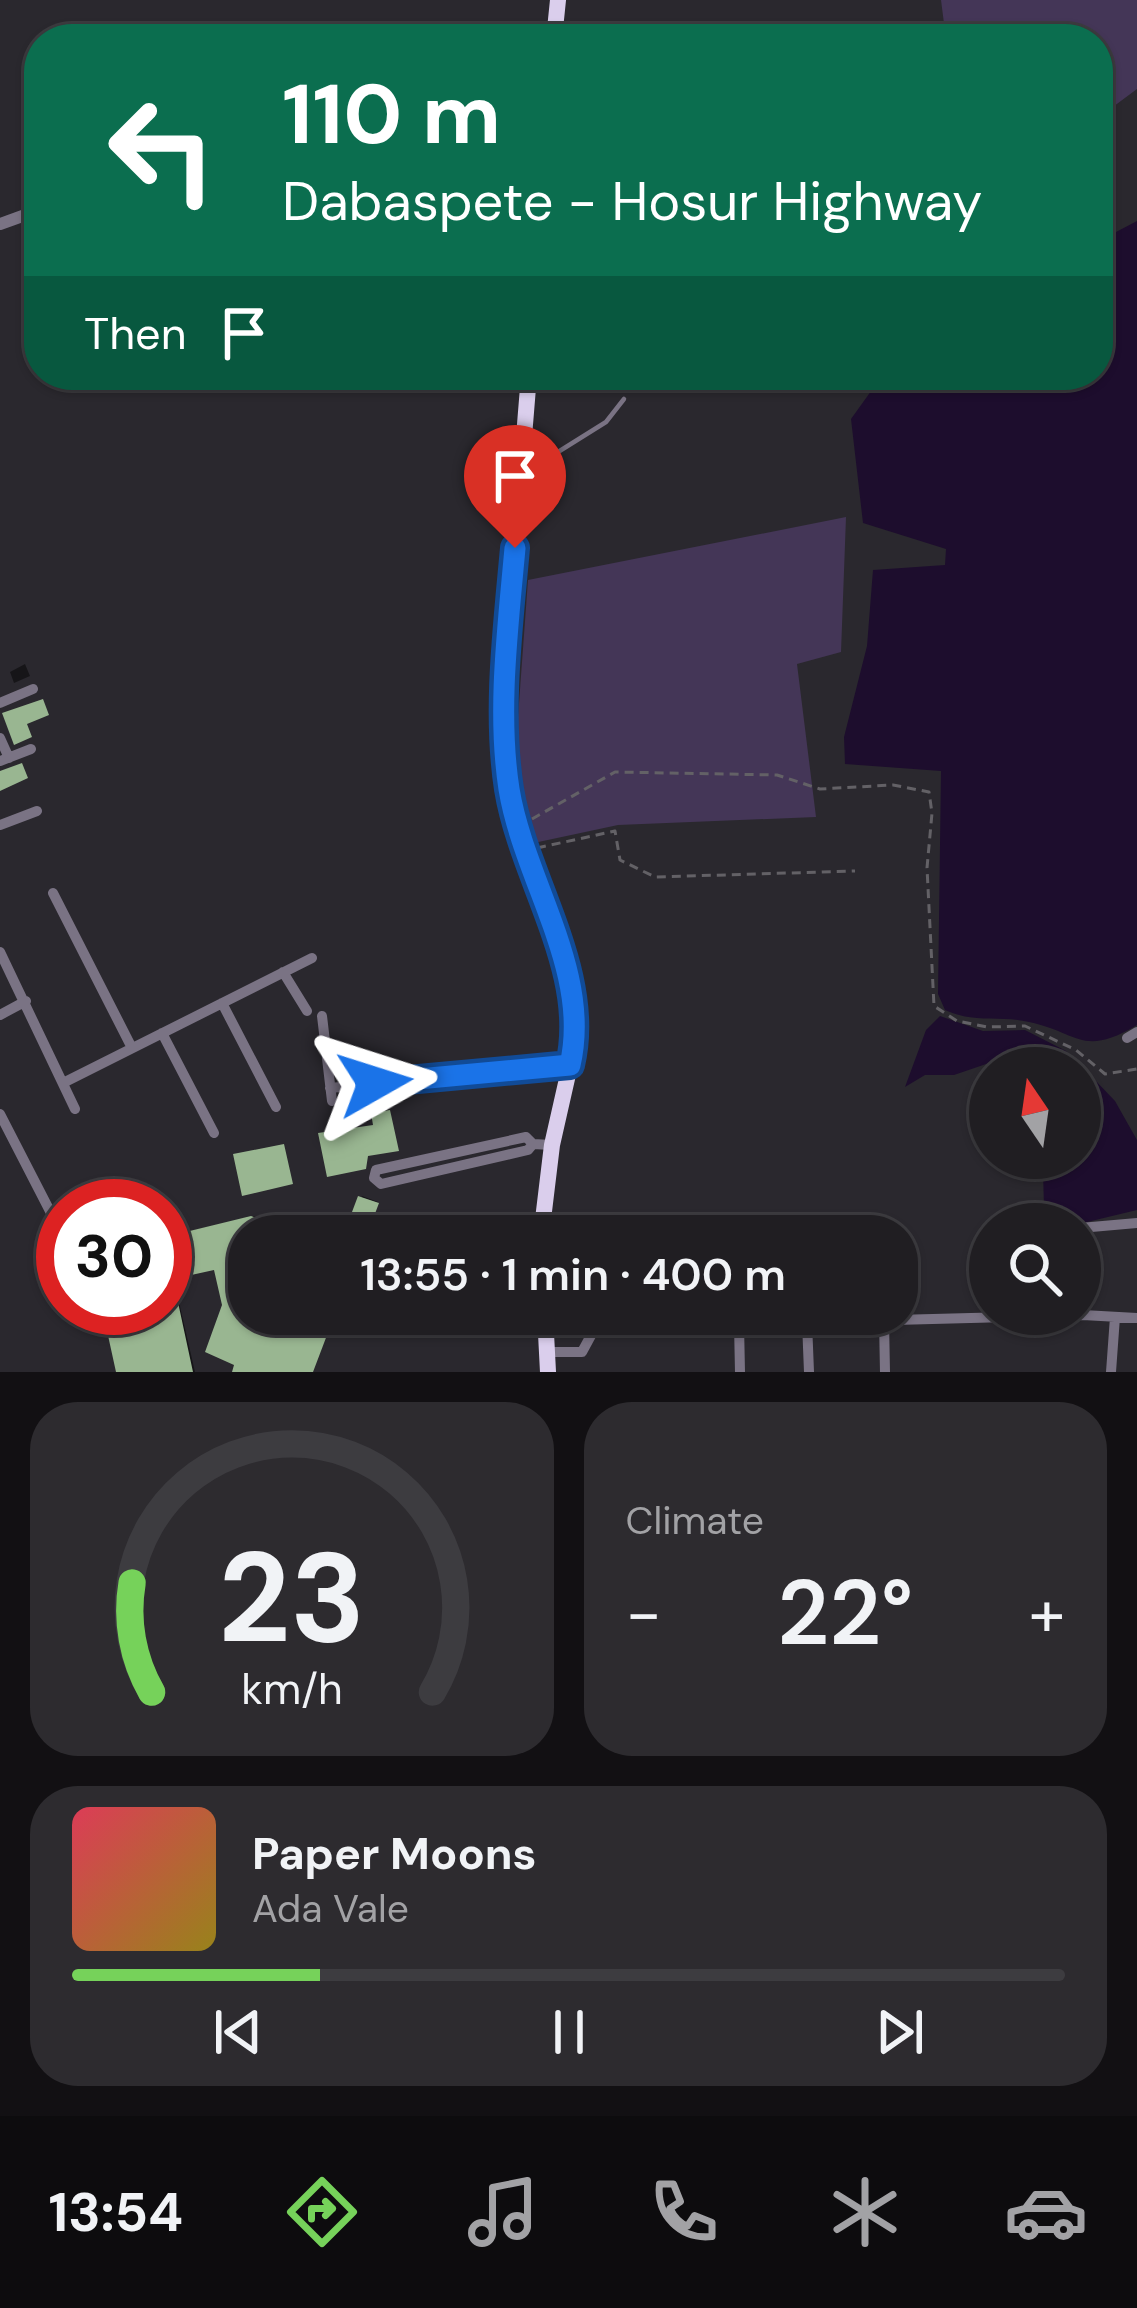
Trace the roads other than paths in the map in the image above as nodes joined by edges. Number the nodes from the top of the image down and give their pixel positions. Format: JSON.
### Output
{"nodes":[{"id":1,"x":528,"y":390,"type":"edge"},
{"id":2,"x":624,"y":399,"type":"dead end"},
{"id":3,"x":521,"y":475,"type":"junction"},
{"id":4,"x":33,"y":689,"type":"dead end"},
{"id":5,"x":0,"y":703,"type":"edge"},
{"id":6,"x":0,"y":738,"type":"edge"},
{"id":7,"x":32,"y":749,"type":"dead end"},
{"id":8,"x":4,"y":760,"type":"edge"},
{"id":9,"x":37,"y":812,"type":"dead end"},
{"id":10,"x":0,"y":825,"type":"edge"},
{"id":11,"x":52,"y":893,"type":"dead end"},
{"id":12,"x":0,"y":952,"type":"edge"},
{"id":13,"x":312,"y":958,"type":"dead end"},
{"id":14,"x":283,"y":972,"type":"junction"},
{"id":15,"x":26,"y":1001,"type":"junction"},
{"id":16,"x":222,"y":1003,"type":"junction"},
{"id":17,"x":307,"y":1011,"type":"dead end"},
{"id":18,"x":0,"y":1015,"type":"edge"},
{"id":19,"x":322,"y":1016,"type":"dead end"},
{"id":20,"x":162,"y":1033,"type":"junction"},
{"id":21,"x":132,"y":1048,"type":"junction"},
{"id":22,"x":570,"y":1065,"type":"junction"},
{"id":23,"x":64,"y":1082,"type":"junction"},
{"id":24,"x":276,"y":1107,"type":"dead end"},
{"id":25,"x":75,"y":1109,"type":"dead end"},
{"id":26,"x":0,"y":1114,"type":"edge"},
{"id":27,"x":214,"y":1133,"type":"dead end"},
{"id":28,"x":542,"y":1144,"type":"junction"},
{"id":29,"x":36,"y":1184,"type":"edge"},
{"id":30,"x":541,"y":1215,"type":"edge"},
{"id":31,"x":1137,"y":1223,"type":"edge"},
{"id":32,"x":1101,"y":1226,"type":"edge"},
{"id":33,"x":1115,"y":1317,"type":"junction"},
{"id":34,"x":1137,"y":1318,"type":"edge"},
{"id":35,"x":918,"y":1320,"type":"edge"},
{"id":36,"x":546,"y":1335,"type":"edge"},
{"id":37,"x":591,"y":1335,"type":"edge"},
{"id":38,"x":739,"y":1335,"type":"edge"},
{"id":39,"x":808,"y":1335,"type":"edge"},
{"id":40,"x":885,"y":1335,"type":"edge"},
{"id":41,"x":547,"y":1352,"type":"junction"},
{"id":42,"x":548,"y":1372,"type":"edge"},
{"id":43,"x":740,"y":1372,"type":"edge"},
{"id":44,"x":809,"y":1372,"type":"edge"},
{"id":45,"x":886,"y":1372,"type":"edge"},
{"id":46,"x":1111,"y":1372,"type":"edge"}],
"edges":[{"from":1,"to":3,"type":"highway"},
{"from":2,"to":3,"type":"lane"},
{"from":3,"to":22,"type":"highway"},
{"from":4,"to":5,"type":"street"},
{"from":6,"to":8,"type":"street"},
{"from":7,"to":8,"type":"street"},
{"from":9,"to":10,"type":"street"},
{"from":11,"to":21,"type":"street"},
{"from":12,"to":15,"type":"street"},
{"from":13,"to":14,"type":"street"},
{"from":14,"to":16,"type":"street"},
{"from":14,"to":17,"type":"street"},
{"from":15,"to":18,"type":"street"},
{"from":15,"to":23,"type":"street"},
{"from":16,"to":20,"type":"street"},
{"from":16,"to":24,"type":"street"},
{"from":19,"to":22,"type":"street"},
{"from":20,"to":21,"type":"street"},
{"from":20,"to":27,"type":"street"},
{"from":21,"to":23,"type":"street"},
{"from":22,"to":28,"type":"highway"},
{"from":23,"to":25,"type":"street"},
{"from":26,"to":29,"type":"street"},
{"from":28,"to":28,"type":"street"},
{"from":28,"to":30,"type":"highway"},
{"from":31,"to":32,"type":"street"},
{"from":33,"to":34,"type":"street"},
{"from":33,"to":35,"type":"street"},
{"from":33,"to":46,"type":"street"},
{"from":36,"to":41,"type":"highway"},
{"from":37,"to":41,"type":"street"},
{"from":38,"to":43,"type":"street"},
{"from":39,"to":44,"type":"street"},
{"from":40,"to":45,"type":"street"},
{"from":41,"to":42,"type":"highway"}]}
